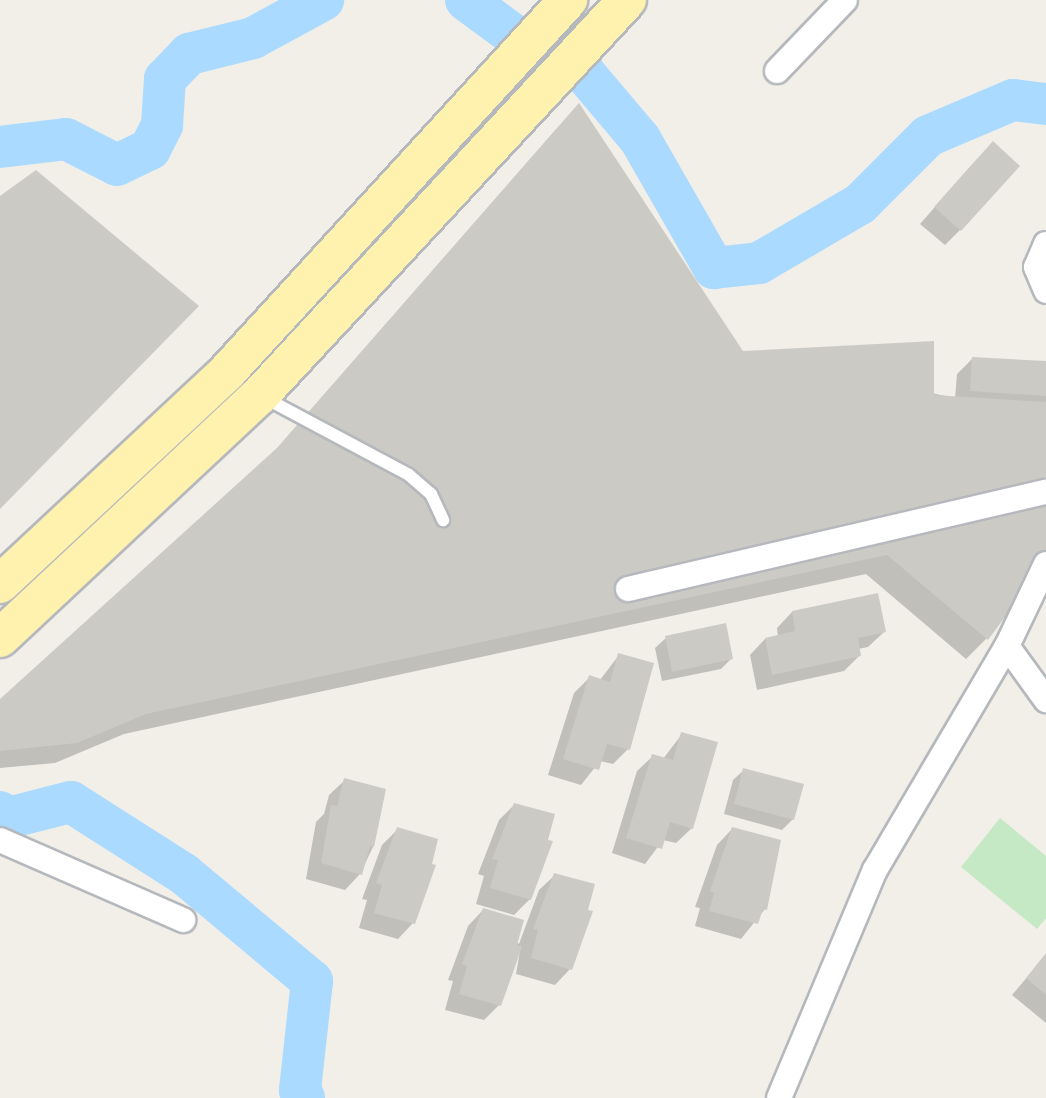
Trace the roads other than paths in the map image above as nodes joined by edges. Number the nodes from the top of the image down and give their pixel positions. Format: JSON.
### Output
{"nodes":[{"id":1,"x":627,"y":0,"type":"edge"},
{"id":2,"x":845,"y":0,"type":"edge"},
{"id":3,"x":556,"y":13,"type":"edge"},
{"id":4,"x":777,"y":71,"type":"dead end"},
{"id":5,"x":1046,"y":244,"type":"edge"},
{"id":6,"x":1046,"y":291,"type":"edge"},
{"id":7,"x":244,"y":383,"type":"junction"},
{"id":8,"x":1046,"y":492,"type":"edge"},
{"id":9,"x":443,"y":520,"type":"dead end"},
{"id":10,"x":1046,"y":564,"type":"edge"},
{"id":11,"x":0,"y":584,"type":"edge"},
{"id":12,"x":628,"y":589,"type":"dead end"},
{"id":13,"x":0,"y":639,"type":"edge"},
{"id":14,"x":1007,"y":646,"type":"junction"},
{"id":15,"x":1046,"y":700,"type":"edge"},
{"id":16,"x":0,"y":840,"type":"edge"},
{"id":17,"x":183,"y":920,"type":"dead end"},
{"id":18,"x":779,"y":1098,"type":"edge"}],
"edges":[{"from":1,"to":7,"type":"main road"},
{"from":2,"to":4,"type":"street"},
{"from":3,"to":7,"type":"main road"},
{"from":5,"to":6,"type":"street"},
{"from":7,"to":9,"type":"lane"},
{"from":7,"to":11,"type":"main road"},
{"from":7,"to":13,"type":"main road"},
{"from":8,"to":12,"type":"street"},
{"from":10,"to":14,"type":"street"},
{"from":14,"to":15,"type":"street"},
{"from":14,"to":18,"type":"street"},
{"from":16,"to":17,"type":"street"}]}
